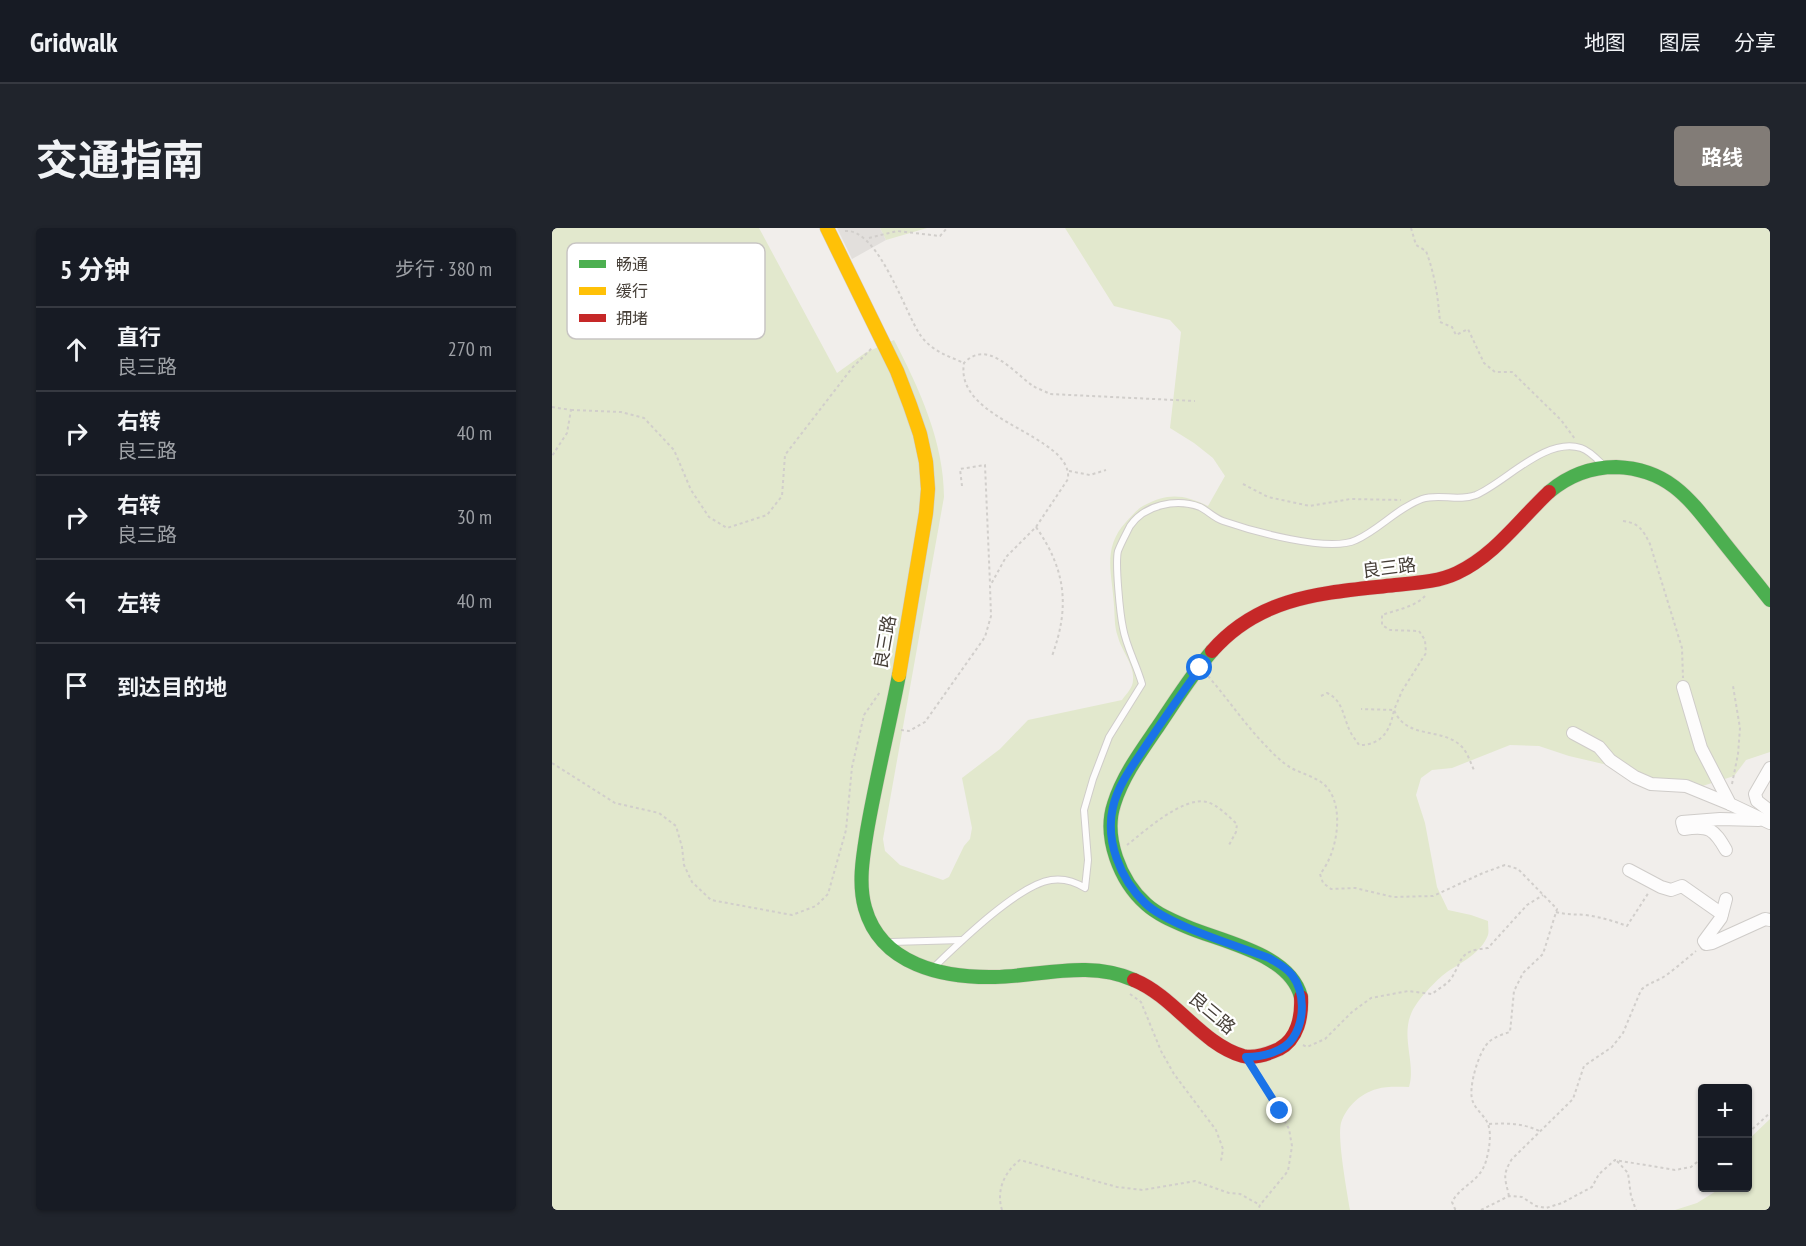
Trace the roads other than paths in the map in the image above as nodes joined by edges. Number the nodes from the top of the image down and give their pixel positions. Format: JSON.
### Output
{"nodes":[{"id":1,"x":829,"y":232,"type":"edge"},
{"id":2,"x":1606,"y":467,"type":"junction"},
{"id":3,"x":1770,"y":600,"type":"edge"},
{"id":4,"x":1683,"y":687,"type":"road end"},
{"id":5,"x":1573,"y":733,"type":"dead end"},
{"id":6,"x":1770,"y":768,"type":"edge"},
{"id":7,"x":1730,"y":804,"type":"junction"},
{"id":8,"x":1769,"y":818,"type":"edge"},
{"id":9,"x":1726,"y":850,"type":"dead end"},
{"id":10,"x":1629,"y":870,"type":"dead end"},
{"id":11,"x":1726,"y":899,"type":"dead end"},
{"id":12,"x":1722,"y":914,"type":"junction"},
{"id":13,"x":1770,"y":920,"type":"edge"},
{"id":14,"x":962,"y":940,"type":"junction"},
{"id":15,"x":884,"y":942,"type":"junction"},
{"id":16,"x":931,"y":971,"type":"junction"}],
"edges":[{"from":1,"to":15,"type":"main road","name":"良三路"},
{"from":2,"to":3,"type":"main road","name":"良三路"},
{"from":2,"to":14,"type":"lane"},
{"from":2,"to":16,"type":"main road","name":"良三路"},
{"from":4,"to":7,"type":"street"},
{"from":5,"to":7,"type":"street"},
{"from":6,"to":8,"type":"street"},
{"from":7,"to":8,"type":"street"},
{"from":8,"to":9,"type":"street"},
{"from":10,"to":12,"type":"street"},
{"from":11,"to":12,"type":"street"},
{"from":12,"to":13,"type":"street"},
{"from":14,"to":15,"type":"lane"},
{"from":14,"to":16,"type":"lane"},
{"from":15,"to":16,"type":"main road","name":"良三路"}]}
